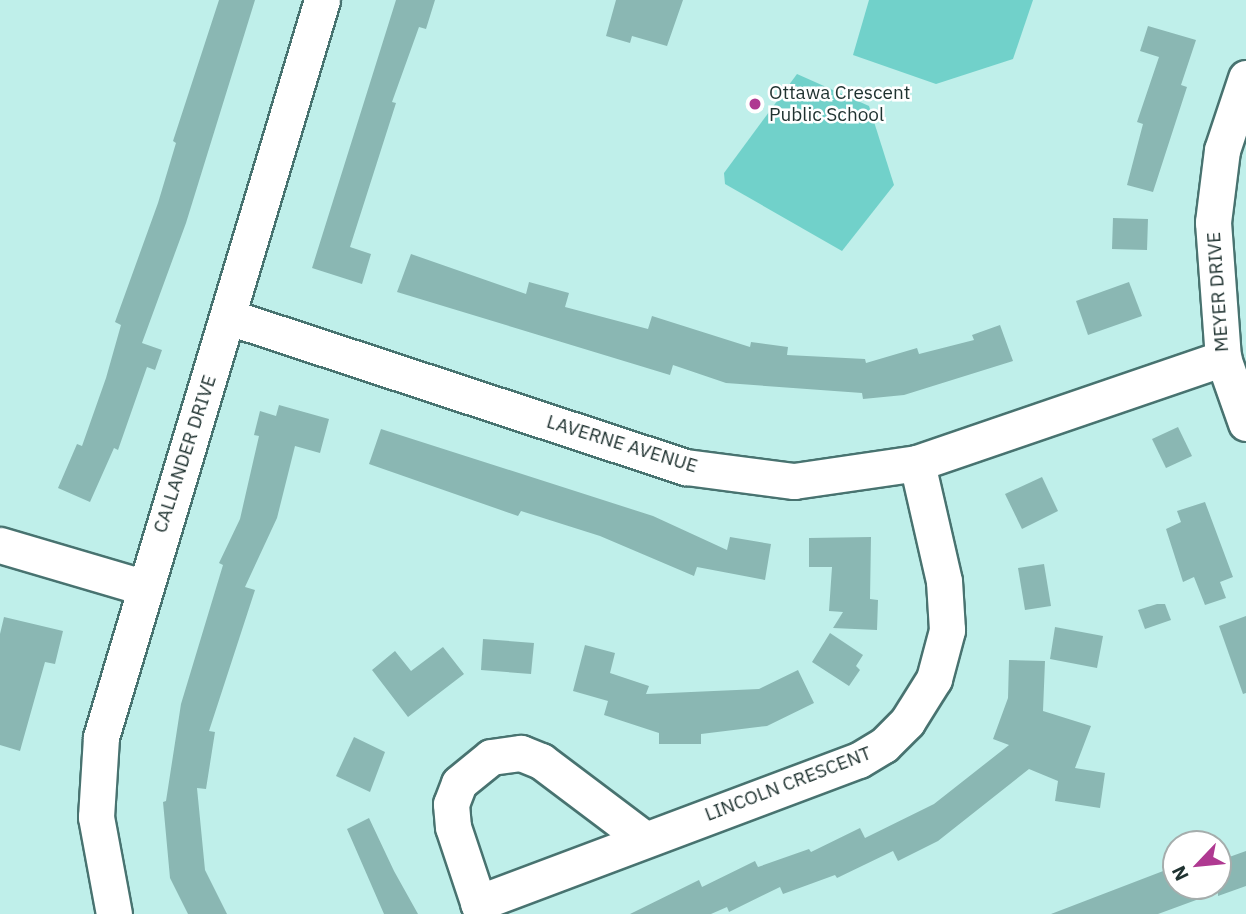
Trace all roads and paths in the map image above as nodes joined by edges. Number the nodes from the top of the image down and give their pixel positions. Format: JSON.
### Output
{"nodes":[{"id":1,"x":322,"y":0,"type":"edge"},
{"id":2,"x":1246,"y":78,"type":"edge"},
{"id":3,"x":229,"y":317,"type":"junction"},
{"id":4,"x":1223,"y":358,"type":"junction"},
{"id":5,"x":1246,"y":423,"type":"edge"},
{"id":6,"x":917,"y":463,"type":"junction"},
{"id":7,"x":0,"y":545,"type":"edge"},
{"id":8,"x":143,"y":587,"type":"junction"},
{"id":9,"x":643,"y":838,"type":"junction"},
{"id":10,"x":480,"y":909,"type":"edge"},
{"id":11,"x":114,"y":914,"type":"edge"}],
"edges":[{"from":1,"to":3,"type":"street","name":"CALLANDER DRIVE"},
{"from":2,"to":4,"type":"street","name":"MEYER DRIVE"},
{"from":3,"to":6,"type":"street","name":"LAVERNE AVENUE"},
{"from":3,"to":8,"type":"street","name":"CALLANDER DRIVE"},
{"from":4,"to":5,"type":"street","name":"MEYER DRIVE"},
{"from":4,"to":6,"type":"street","name":"LAVERNE AVENUE"},
{"from":6,"to":9,"type":"street","name":"LINCOLN CRESCENT"},
{"from":7,"to":8,"type":"street"},
{"from":8,"to":11,"type":"street","name":"CALLANDER DRIVE"},
{"from":9,"to":10,"type":"street","name":"LINCOLN CRESCENT"},
{"from":9,"to":10,"type":"street","name":"LINCOLN CRESCENT"}]}
